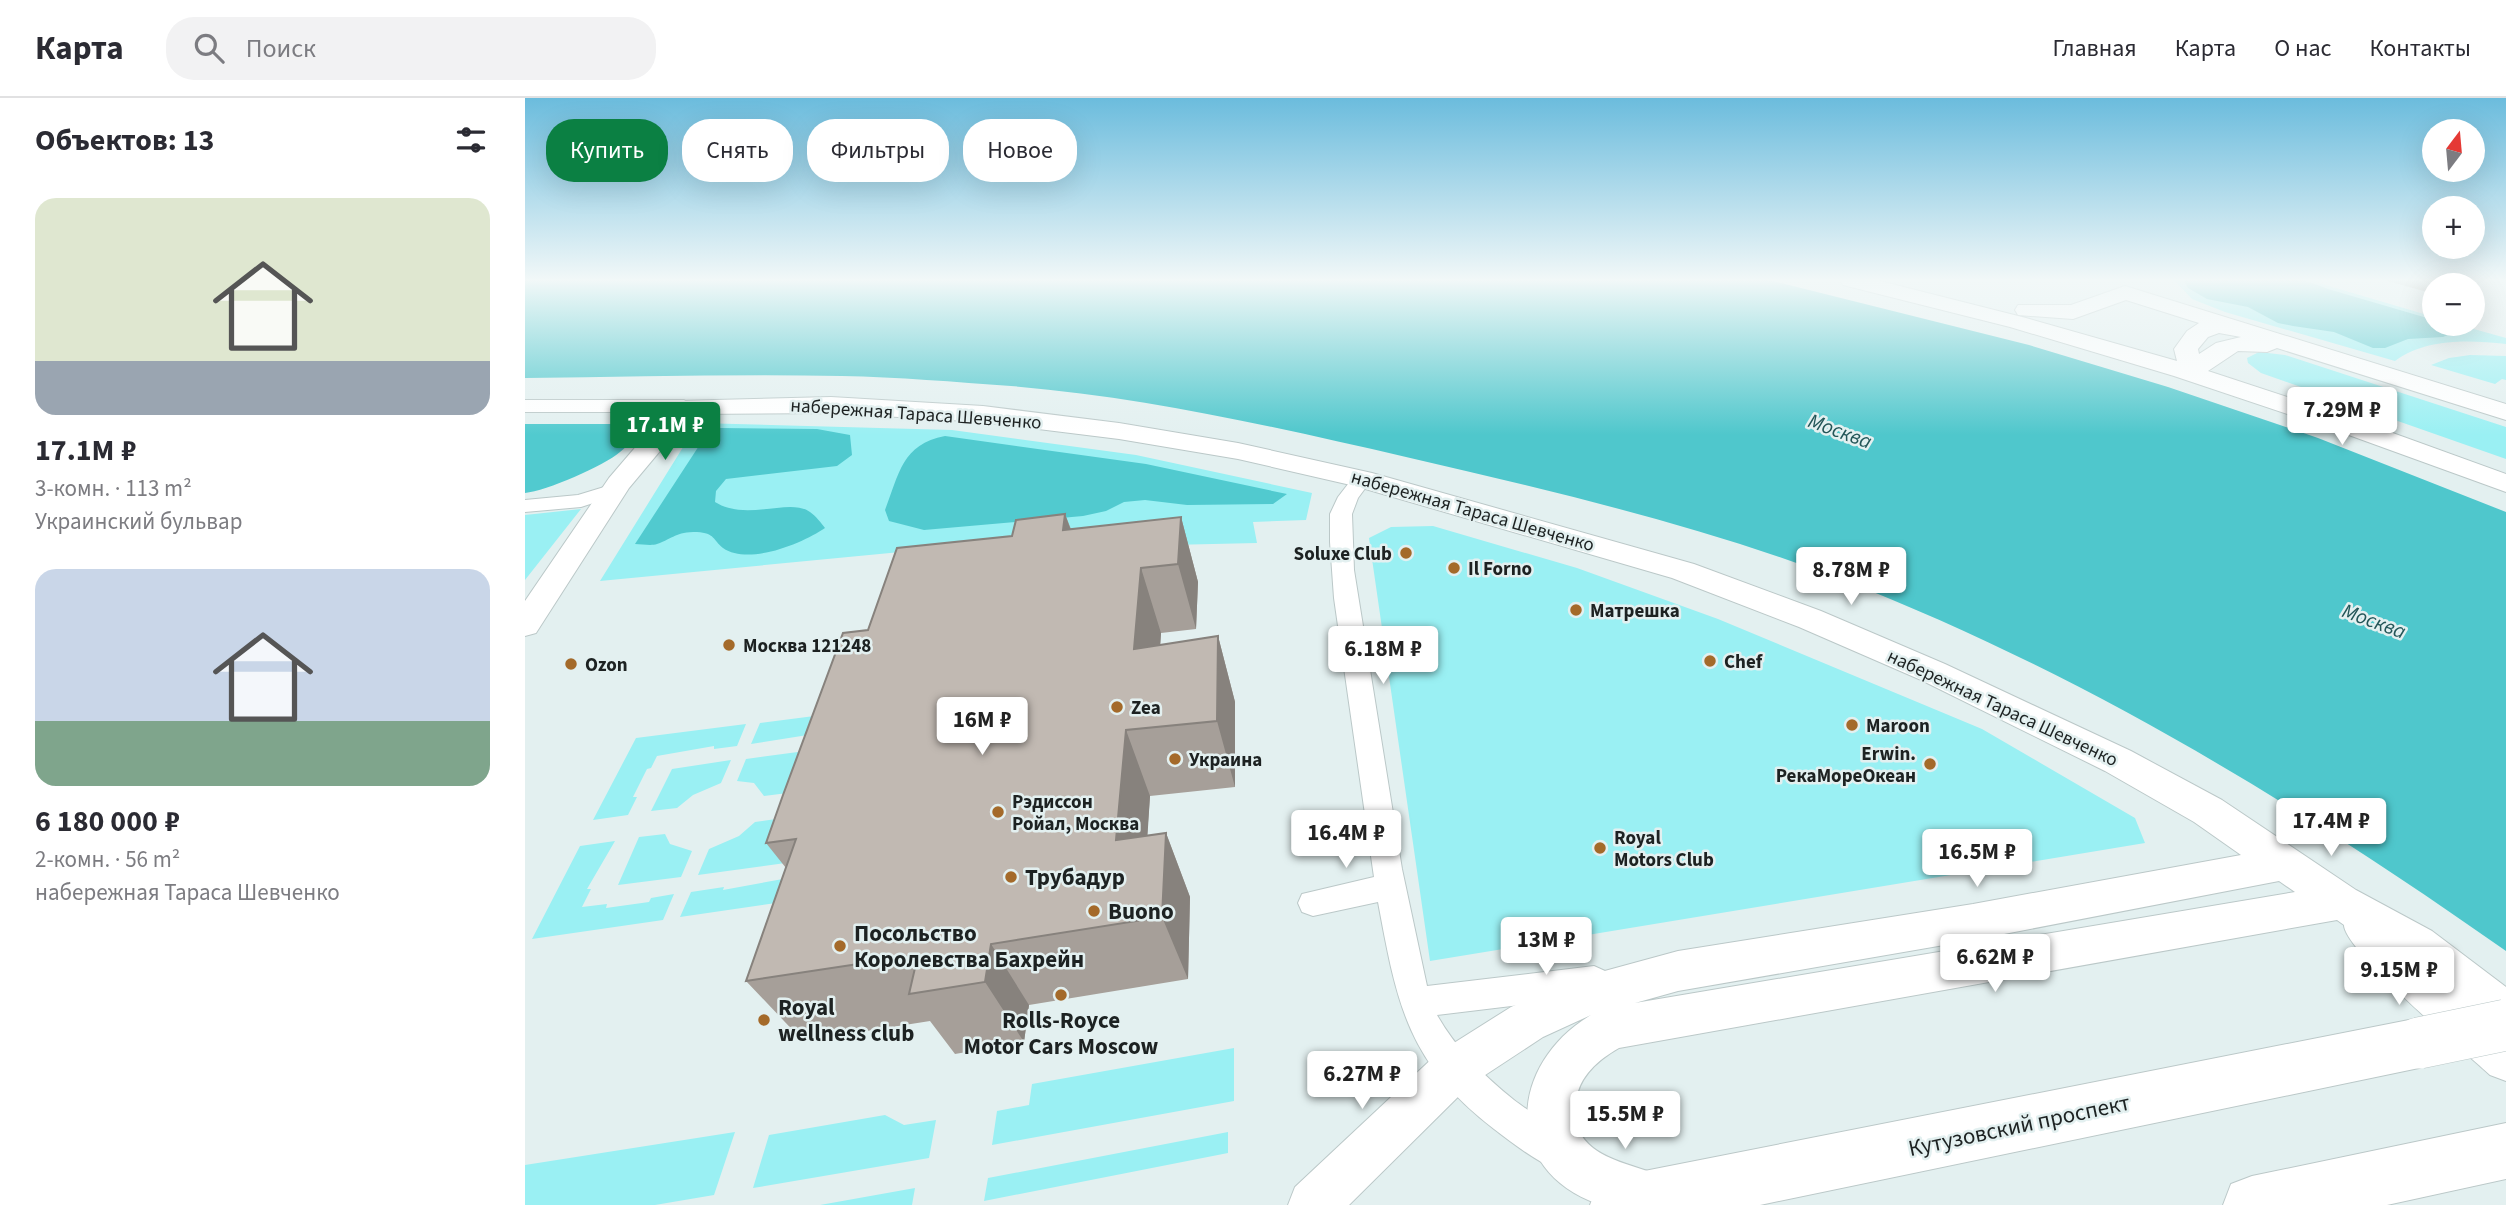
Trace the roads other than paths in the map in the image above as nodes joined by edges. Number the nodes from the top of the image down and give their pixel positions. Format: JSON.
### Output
{"nodes":[{"id":1,"x":2067,"y":332,"type":"edge"},
{"id":2,"x":2101,"y":332,"type":"edge"},
{"id":3,"x":2193,"y":332,"type":"edge"},
{"id":4,"x":2240,"y":332,"type":"edge"},
{"id":5,"x":2253,"y":337,"type":"junction"},
{"id":6,"x":2194,"y":357,"type":"junction"},
{"id":7,"x":2289,"y":389,"type":"junction"},
{"id":8,"x":525,"y":406,"type":"edge"},
{"id":9,"x":684,"y":406,"type":"junction"},
{"id":10,"x":2506,"y":412,"type":"edge"},
{"id":11,"x":2506,"y":419,"type":"edge"},
{"id":12,"x":2506,"y":468,"type":"edge"},
{"id":13,"x":1362,"y":479,"type":"junction"},
{"id":14,"x":2506,"y":484,"type":"edge"},
{"id":15,"x":614,"y":489,"type":"junction"},
{"id":16,"x":525,"y":506,"type":"edge"},
{"id":17,"x":525,"y":625,"type":"edge"},
{"id":18,"x":2286,"y":863,"type":"junction"},
{"id":19,"x":1389,"y":887,"type":"junction"},
{"id":20,"x":2341,"y":902,"type":"junction"},
{"id":21,"x":1313,"y":904,"type":"dead end"},
{"id":22,"x":1678,"y":971,"type":"junction"},
{"id":23,"x":1415,"y":1003,"type":"junction"},
{"id":24,"x":2506,"y":1015,"type":"edge"},
{"id":25,"x":2506,"y":1026,"type":"edge"},
{"id":26,"x":2506,"y":1059,"type":"edge"},
{"id":27,"x":1454,"y":1069,"type":"junction"},
{"id":28,"x":2506,"y":1151,"type":"edge"},
{"id":29,"x":1569,"y":1160,"type":"junction"},
{"id":30,"x":1638,"y":1201,"type":"edge"},
{"id":31,"x":1313,"y":1205,"type":"edge"},
{"id":32,"x":2252,"y":1205,"type":"edge"}],
"edges":[{"from":1,"to":6,"type":"main road"},
{"from":2,"to":6,"type":"main road"},
{"from":3,"to":6,"type":"main road"},
{"from":4,"to":5,"type":"main road"},
{"from":5,"to":6,"type":"main road"},
{"from":5,"to":7,"type":"main road"},
{"from":5,"to":10,"type":"main road"},
{"from":5,"to":11,"type":"main road"},
{"from":6,"to":7,"type":"main road"},
{"from":6,"to":14,"type":"main road"},
{"from":7,"to":12,"type":"main road"},
{"from":8,"to":9,"type":"street","name":"набережная Тараса Шевченко"},
{"from":9,"to":13,"type":"main road","name":"набережная Тараса Шевченко"},
{"from":9,"to":15,"type":"main road"},
{"from":13,"to":18,"type":"main road","name":"набережная Тараса Шевченко"},
{"from":13,"to":19,"type":"street"},
{"from":15,"to":16,"type":"street"},
{"from":15,"to":17,"type":"main road"},
{"from":18,"to":20,"type":"main road","name":"набережная Тараса Шевченко"},
{"from":18,"to":22,"type":"main road"},
{"from":19,"to":21,"type":"street"},
{"from":19,"to":23,"type":"street"},
{"from":20,"to":24,"type":"main road","name":"набережная Тараса Шевченко"},
{"from":20,"to":26,"type":"main road","name":"набережная Тараса Шевченко"},
{"from":20,"to":29,"type":"main road"},
{"from":22,"to":23,"type":"street"},
{"from":22,"to":27,"type":"main road"},
{"from":23,"to":27,"type":"street"},
{"from":25,"to":30,"type":"main road","name":"Кутузовский проспект","bridge":true},
{"from":27,"to":29,"type":"street"},
{"from":27,"to":31,"type":"main road"},
{"from":28,"to":32,"type":"main road"},
{"from":29,"to":30,"type":"main road"}]}
